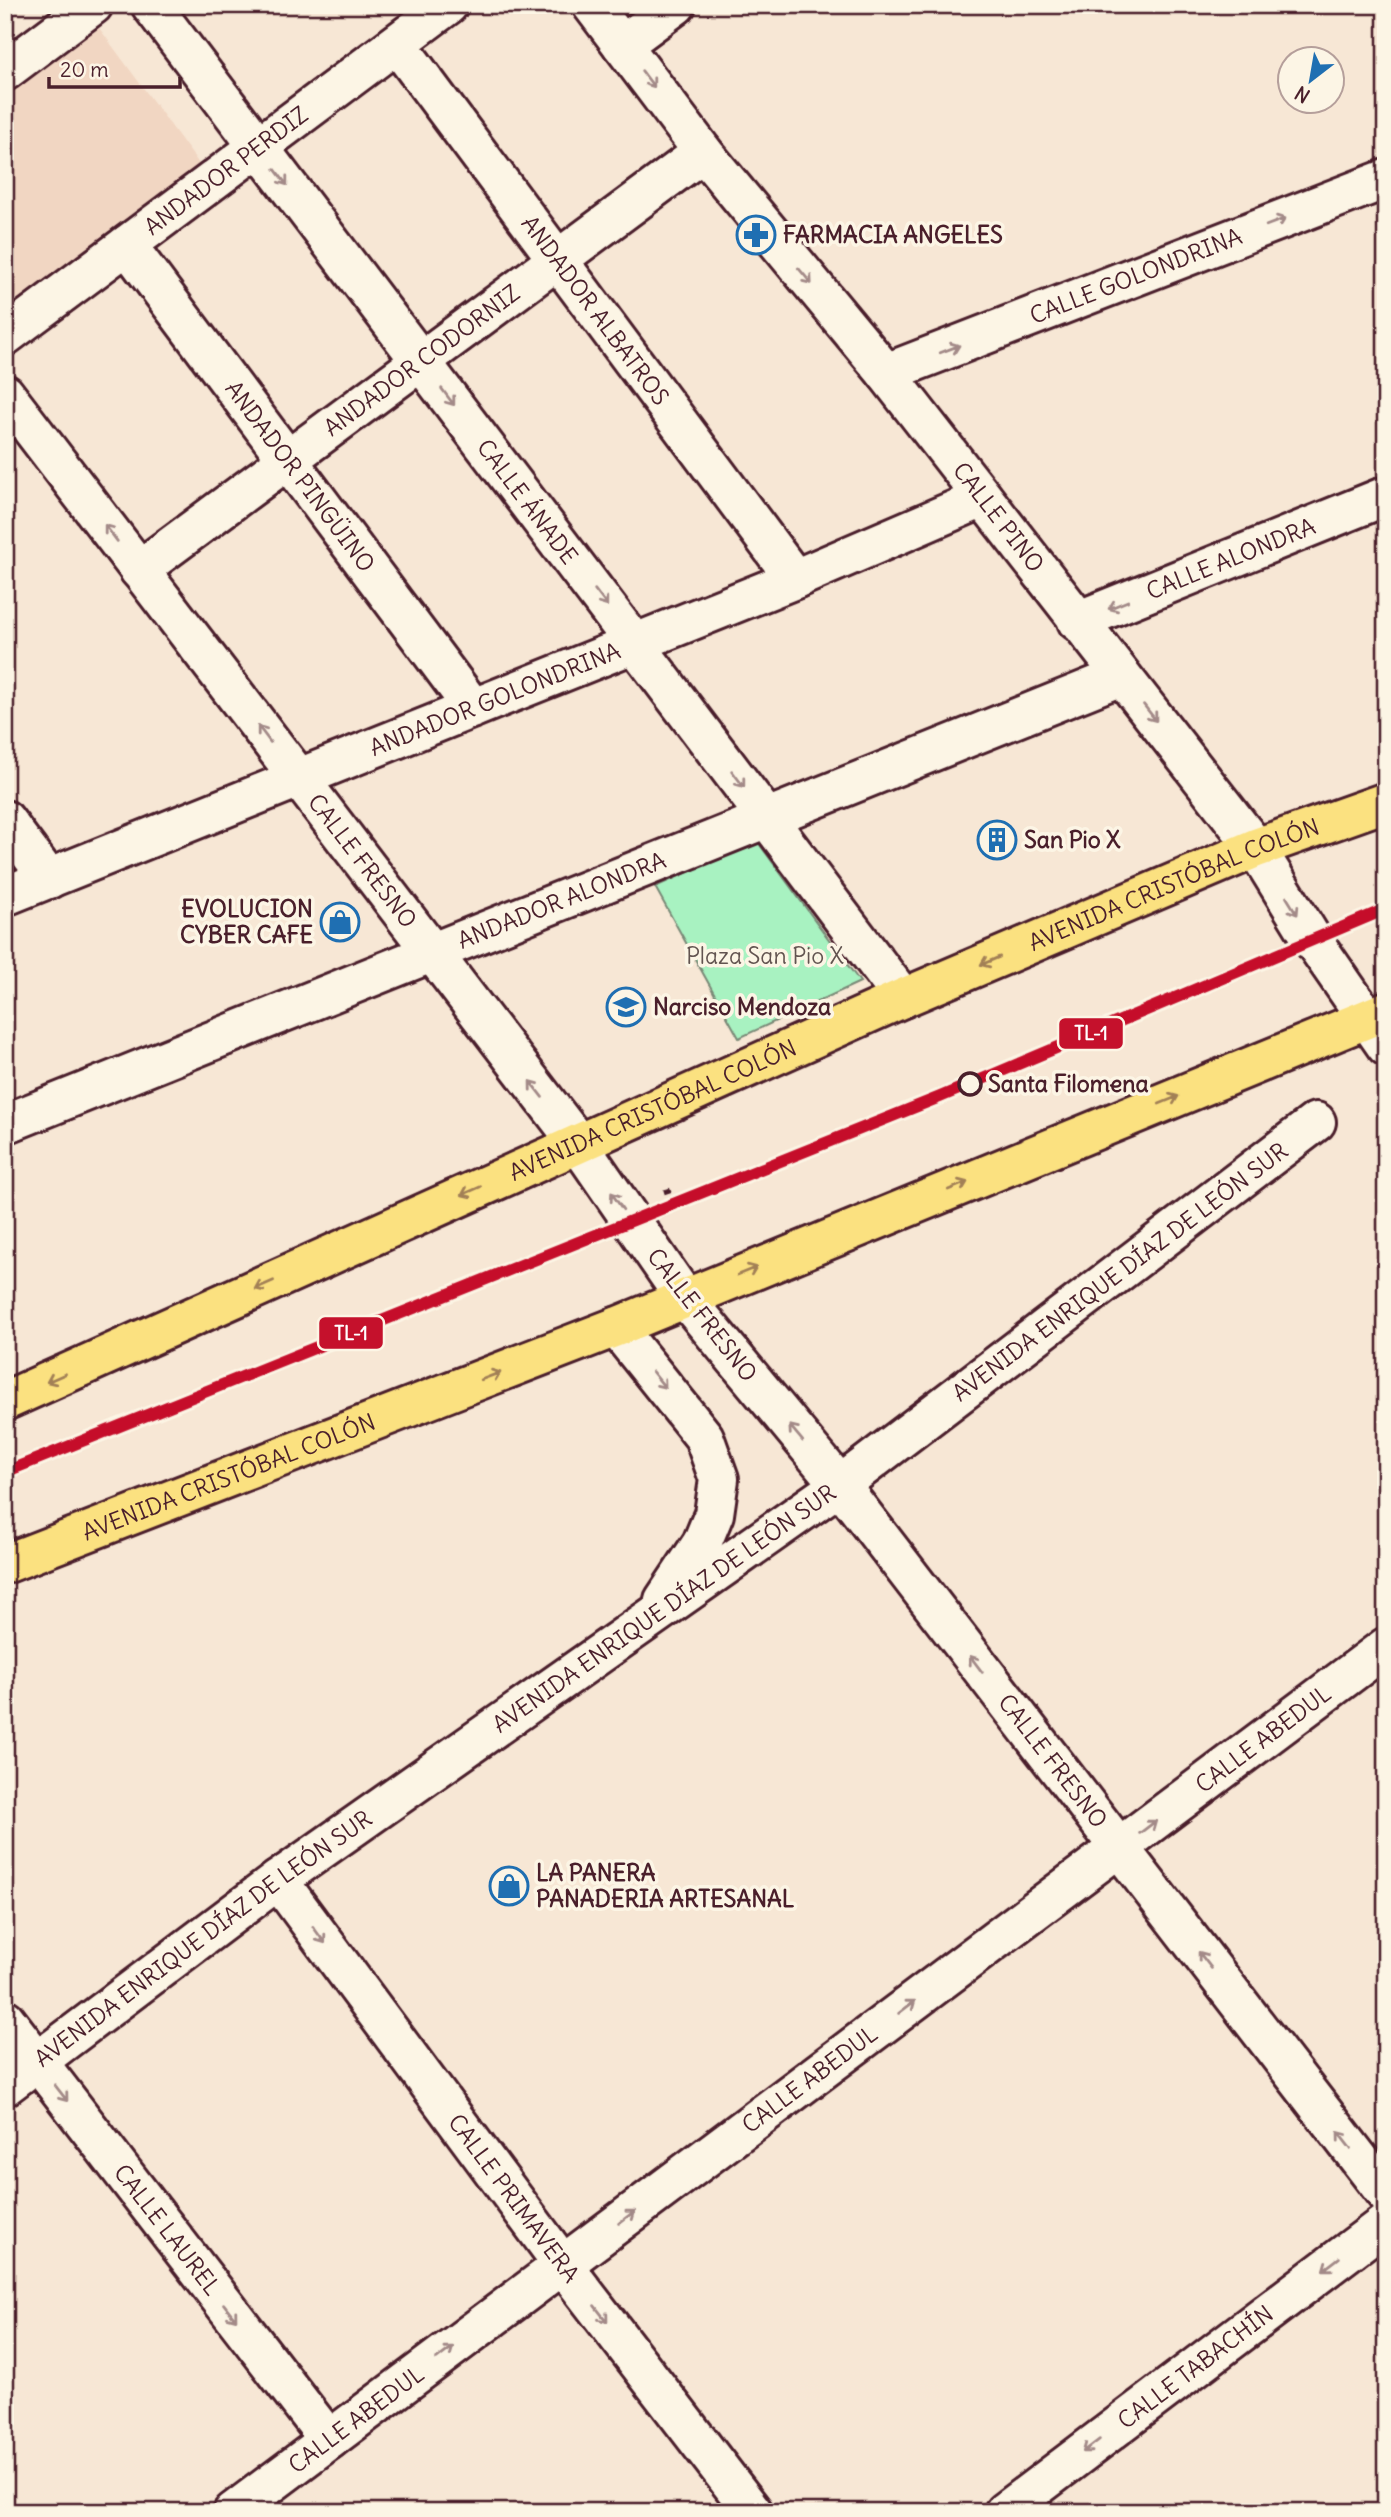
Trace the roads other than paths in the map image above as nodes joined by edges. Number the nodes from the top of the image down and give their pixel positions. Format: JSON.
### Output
{"nodes":[{"id":1,"x":93,"y":5,"type":"edge"},
{"id":2,"x":151,"y":5,"type":"edge"},
{"id":3,"x":448,"y":5,"type":"edge"},
{"id":4,"x":592,"y":5,"type":"edge"},
{"id":5,"x":676,"y":5,"type":"edge"},
{"id":6,"x":397,"y":44,"type":"junction"},
{"id":7,"x":622,"y":45,"type":"junction"},
{"id":8,"x":5,"y":71,"type":"edge"},
{"id":9,"x":258,"y":147,"type":"junction"},
{"id":10,"x":703,"y":152,"type":"junction"},
{"id":11,"x":1386,"y":179,"type":"edge"},
{"id":12,"x":127,"y":245,"type":"junction"},
{"id":13,"x":558,"y":260,"type":"junction"},
{"id":14,"x":5,"y":336,"type":"edge"},
{"id":15,"x":421,"y":362,"type":"junction"},
{"id":16,"x":886,"y":373,"type":"junction"},
{"id":17,"x":5,"y":394,"type":"edge"},
{"id":18,"x":287,"y":460,"type":"junction"},
{"id":19,"x":1386,"y":496,"type":"edge"},
{"id":20,"x":983,"y":498,"type":"junction"},
{"id":21,"x":139,"y":570,"type":"junction"},
{"id":22,"x":795,"y":579,"type":"junction"},
{"id":23,"x":1077,"y":621,"type":"junction"},
{"id":24,"x":635,"y":643,"type":"junction"},
{"id":25,"x":1121,"y":676,"type":"junction"},
{"id":26,"x":473,"y":708,"type":"junction"},
{"id":27,"x":298,"y":778,"type":"junction"},
{"id":28,"x":1386,"y":802,"type":"edge"},
{"id":29,"x":768,"y":817,"type":"junction"},
{"id":30,"x":5,"y":820,"type":"edge"},
{"id":31,"x":1256,"y":848,"type":"junction"},
{"id":32,"x":49,"y":879,"type":"junction"},
{"id":33,"x":5,"y":896,"type":"edge"},
{"id":34,"x":431,"y":953,"type":"junction"},
{"id":35,"x":903,"y":998,"type":"junction"},
{"id":36,"x":1380,"y":1025,"type":"edge"},
{"id":37,"x":1316,"y":1122,"type":"dead end"},
{"id":38,"x":5,"y":1124,"type":"edge"},
{"id":39,"x":578,"y":1143,"type":"junction"},
{"id":40,"x":684,"y":1297,"type":"junction"},
{"id":41,"x":616,"y":1327,"type":"junction"},
{"id":42,"x":5,"y":1401,"type":"edge"},
{"id":43,"x":840,"y":1485,"type":"junction"},
{"id":44,"x":5,"y":1564,"type":"edge"},
{"id":45,"x":653,"y":1616,"type":"junction"},
{"id":46,"x":1386,"y":1647,"type":"edge"},
{"id":47,"x":1119,"y":1849,"type":"junction"},
{"id":48,"x":278,"y":1880,"type":"junction"},
{"id":49,"x":5,"y":2020,"type":"edge"},
{"id":50,"x":37,"y":2062,"type":"junction"},
{"id":51,"x":5,"y":2086,"type":"edge"},
{"id":52,"x":1386,"y":2194,"type":"edge"},
{"id":53,"x":1386,"y":2223,"type":"edge"},
{"id":54,"x":563,"y":2265,"type":"junction"},
{"id":55,"x":329,"y":2440,"type":"junction"},
{"id":56,"x":233,"y":2512,"type":"edge"},
{"id":57,"x":753,"y":2512,"type":"edge"},
{"id":58,"x":1004,"y":2512,"type":"edge"}],
"edges":[{"from":1,"to":8,"type":"street"},
{"from":2,"to":9,"type":"street","name":"CALLE ÁNADE"},
{"from":3,"to":6,"type":"street","name":"ANDADOR PERDIZ"},
{"from":4,"to":7,"type":"street","name":"CALLE PINO"},
{"from":5,"to":7,"type":"street"},
{"from":6,"to":9,"type":"street","name":"ANDADOR PERDIZ"},
{"from":6,"to":13,"type":"street","name":"ANDADOR ALBATROS"},
{"from":7,"to":10,"type":"street","name":"CALLE PINO","one_way":true},
{"from":9,"to":12,"type":"street","name":"ANDADOR PERDIZ"},
{"from":9,"to":15,"type":"street","name":"CALLE ÁNADE","one_way":true},
{"from":10,"to":13,"type":"street","name":"ANDADOR CODORNIZ"},
{"from":10,"to":16,"type":"street","name":"CALLE PINO","one_way":true},
{"from":16,"to":11,"type":"street","name":"CALLE GOLONDRINA","one_way":true},
{"from":12,"to":14,"type":"street","name":"ANDADOR PERDIZ"},
{"from":12,"to":18,"type":"street","name":"ANDADOR PINGÜINO"},
{"from":13,"to":15,"type":"street","name":"ANDADOR CODORNIZ"},
{"from":13,"to":22,"type":"street","name":"ANDADOR ALBATROS"},
{"from":15,"to":18,"type":"street","name":"ANDADOR CODORNIZ"},
{"from":15,"to":24,"type":"street","name":"CALLE ÁNADE","one_way":true},
{"from":16,"to":20,"type":"street","name":"CALLE PINO"},
{"from":21,"to":17,"type":"street","name":"CALLE FRESNO","one_way":true},
{"from":18,"to":21,"type":"street","name":"ANDADOR CODORNIZ"},
{"from":18,"to":26,"type":"street","name":"ANDADOR PINGÜINO"},
{"from":19,"to":23,"type":"street","name":"CALLE ALONDRA","one_way":true},
{"from":20,"to":22,"type":"street","name":"ANDADOR GOLONDRINA"},
{"from":20,"to":23,"type":"street","name":"CALLE PINO"},
{"from":27,"to":21,"type":"street","name":"CALLE FRESNO","one_way":true},
{"from":22,"to":24,"type":"street","name":"ANDADOR GOLONDRINA"},
{"from":23,"to":25,"type":"street","name":"CALLE PINO"},
{"from":24,"to":26,"type":"street","name":"ANDADOR GOLONDRINA"},
{"from":24,"to":29,"type":"street","name":"CALLE ÁNADE","one_way":true},
{"from":25,"to":29,"type":"street","name":"ANDADOR ALONDRA"},
{"from":25,"to":31,"type":"street","name":"CALLE PINO","one_way":true},
{"from":26,"to":27,"type":"street","name":"ANDADOR GOLONDRINA"},
{"from":27,"to":32,"type":"street","name":"ANDADOR GOLONDRINA"},
{"from":27,"to":34,"type":"street","name":"CALLE FRESNO"},
{"from":28,"to":31,"type":"main road","name":"AVENIDA CRISTÓBAL COLÓN"},
{"from":29,"to":34,"type":"street","name":"ANDADOR ALONDRA"},
{"from":29,"to":35,"type":"street","name":"CALLE ÁNADE"},
{"from":30,"to":32,"type":"street"},
{"from":31,"to":35,"type":"main road","name":"AVENIDA CRISTÓBAL COLÓN","one_way":true},
{"from":31,"to":36,"type":"street","name":"CALLE PINO","one_way":true},
{"from":32,"to":33,"type":"street","name":"ANDADOR GOLONDRINA"},
{"from":34,"to":38,"type":"street","name":"ANDADOR ALONDRA"},
{"from":39,"to":34,"type":"street","name":"CALLE FRESNO","one_way":true},
{"from":35,"to":39,"type":"main road","name":"AVENIDA CRISTÓBAL COLÓN"},
{"from":40,"to":36,"type":"main road","name":"AVENIDA CRISTÓBAL COLÓN","one_way":true},
{"from":37,"to":43,"type":"street","name":"AVENIDA ENRIQUE DÍAZ DE LEÓN SUR"},
{"from":40,"to":39,"type":"street","name":"CALLE FRESNO","one_way":true},
{"from":39,"to":42,"type":"main road","name":"AVENIDA CRISTÓBAL COLÓN","one_way":true},
{"from":40,"to":41,"type":"main road","name":"AVENIDA CRISTÓBAL COLÓN"},
{"from":43,"to":40,"type":"street","name":"CALLE FRESNO","one_way":true},
{"from":44,"to":41,"type":"main road","name":"AVENIDA CRISTÓBAL COLÓN","one_way":true},
{"from":41,"to":45,"type":"street","one_way":true},
{"from":43,"to":45,"type":"street","name":"AVENIDA ENRIQUE DÍAZ DE LEÓN SUR"},
{"from":47,"to":43,"type":"street","name":"CALLE FRESNO","one_way":true},
{"from":45,"to":48,"type":"street","name":"AVENIDA ENRIQUE DÍAZ DE LEÓN SUR"},
{"from":47,"to":46,"type":"street","name":"CALLE ABEDUL","one_way":true},
{"from":52,"to":47,"type":"street","name":"CALLE FRESNO","one_way":true},
{"from":54,"to":47,"type":"street","name":"CALLE ABEDUL","one_way":true},
{"from":48,"to":50,"type":"street","name":"AVENIDA ENRIQUE DÍAZ DE LEÓN SUR"},
{"from":48,"to":54,"type":"street","name":"CALLE PRIMAVERA","one_way":true},
{"from":49,"to":50,"type":"street","name":"CALLE LAUREL"},
{"from":50,"to":51,"type":"street","name":"AVENIDA ENRIQUE DÍAZ DE LEÓN SUR"},
{"from":50,"to":55,"type":"street","name":"CALLE LAUREL","one_way":true},
{"from":53,"to":58,"type":"street","name":"CALLE TABACHÍN","one_way":true},
{"from":55,"to":54,"type":"street","name":"CALLE ABEDUL","one_way":true},
{"from":54,"to":57,"type":"street","name":"CALLE PRIMAVERA","one_way":true},
{"from":55,"to":56,"type":"street","name":"CALLE ABEDUL"}]}
